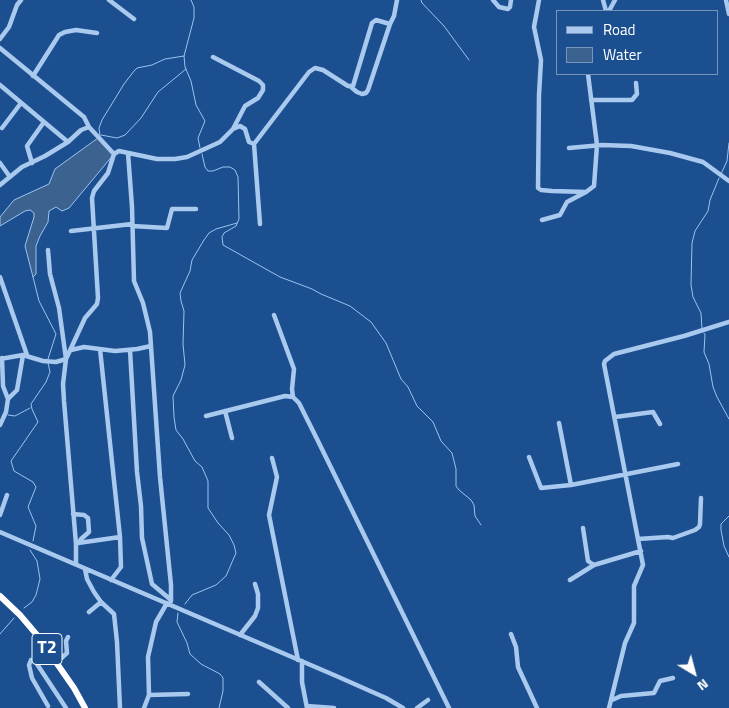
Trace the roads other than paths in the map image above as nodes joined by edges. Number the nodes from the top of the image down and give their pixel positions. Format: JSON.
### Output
{"nodes":[{"id":1,"x":21,"y":0,"type":"edge"},
{"id":2,"x":109,"y":0,"type":"edge"},
{"id":3,"x":397,"y":0,"type":"edge"},
{"id":4,"x":492,"y":0,"type":"edge"},
{"id":5,"x":511,"y":0,"type":"edge"},
{"id":6,"x":539,"y":0,"type":"edge"},
{"id":7,"x":726,"y":0,"type":"edge"},
{"id":8,"x":729,"y":14,"type":"edge"},
{"id":9,"x":134,"y":19,"type":"dead end"},
{"id":10,"x":390,"y":24,"type":"junction"},
{"id":11,"x":97,"y":33,"type":"dead end"},
{"id":12,"x":0,"y":39,"type":"edge"},
{"id":13,"x":0,"y":48,"type":"edge"},
{"id":14,"x":213,"y":57,"type":"dead end"},
{"id":15,"x":588,"y":75,"type":"edge"},
{"id":16,"x":33,"y":76,"type":"junction"},
{"id":17,"x":636,"y":83,"type":"dead end"},
{"id":18,"x":0,"y":85,"type":"edge"},
{"id":19,"x":351,"y":87,"type":"junction"},
{"id":20,"x":591,"y":100,"type":"junction"},
{"id":21,"x":21,"y":103,"type":"junction"},
{"id":22,"x":44,"y":122,"type":"junction"},
{"id":23,"x":88,"y":127,"type":"junction"},
{"id":24,"x":2,"y":128,"type":"dead end"},
{"id":25,"x":233,"y":128,"type":"junction"},
{"id":26,"x":68,"y":142,"type":"junction"},
{"id":27,"x":254,"y":144,"type":"junction"},
{"id":28,"x":597,"y":146,"type":"junction"},
{"id":29,"x":569,"y":148,"type":"dead end"},
{"id":30,"x":128,"y":153,"type":"junction"},
{"id":31,"x":114,"y":154,"type":"junction"},
{"id":32,"x":0,"y":163,"type":"edge"},
{"id":33,"x":32,"y":163,"type":"junction"},
{"id":34,"x":10,"y":177,"type":"junction"},
{"id":35,"x":729,"y":181,"type":"edge"},
{"id":36,"x":0,"y":185,"type":"edge"},
{"id":37,"x":586,"y":192,"type":"junction"},
{"id":38,"x":196,"y":209,"type":"dead end"},
{"id":39,"x":542,"y":220,"type":"dead end"},
{"id":40,"x":260,"y":224,"type":"dead end"},
{"id":41,"x":132,"y":225,"type":"junction"},
{"id":42,"x":94,"y":228,"type":"junction"},
{"id":43,"x":71,"y":231,"type":"dead end"},
{"id":44,"x":48,"y":250,"type":"dead end"},
{"id":45,"x":0,"y":279,"type":"edge"},
{"id":46,"x":274,"y":315,"type":"dead end"},
{"id":47,"x":729,"y":322,"type":"edge"},
{"id":48,"x":151,"y":346,"type":"junction"},
{"id":49,"x":100,"y":349,"type":"junction"},
{"id":50,"x":71,"y":350,"type":"junction"},
{"id":51,"x":130,"y":350,"type":"junction"},
{"id":52,"x":25,"y":355,"type":"junction"},
{"id":53,"x":1,"y":359,"type":"edge"},
{"id":54,"x":66,"y":359,"type":"junction"},
{"id":55,"x":293,"y":397,"type":"junction"},
{"id":56,"x":8,"y":399,"type":"junction"},
{"id":57,"x":225,"y":411,"type":"junction"},
{"id":58,"x":206,"y":416,"type":"dead end"},
{"id":59,"x":615,"y":417,"type":"junction"},
{"id":60,"x":559,"y":423,"type":"dead end"},
{"id":61,"x":0,"y":424,"type":"edge"},
{"id":62,"x":660,"y":424,"type":"dead end"},
{"id":63,"x":232,"y":438,"type":"dead end"},
{"id":64,"x":529,"y":457,"type":"dead end"},
{"id":65,"x":272,"y":458,"type":"dead end"},
{"id":66,"x":678,"y":464,"type":"dead end"},
{"id":67,"x":625,"y":474,"type":"junction"},
{"id":68,"x":571,"y":485,"type":"junction"},
{"id":69,"x":7,"y":495,"type":"dead end"},
{"id":70,"x":701,"y":498,"type":"dead end"},
{"id":71,"x":73,"y":514,"type":"junction"},
{"id":72,"x":0,"y":515,"type":"edge"},
{"id":73,"x":583,"y":528,"type":"dead end"},
{"id":74,"x":0,"y":532,"type":"edge"},
{"id":75,"x":120,"y":537,"type":"junction"},
{"id":76,"x":638,"y":540,"type":"junction"},
{"id":77,"x":78,"y":543,"type":"junction"},
{"id":78,"x":641,"y":551,"type":"junction"},
{"id":79,"x":76,"y":564,"type":"junction"},
{"id":80,"x":594,"y":565,"type":"junction"},
{"id":81,"x":85,"y":568,"type":"junction"},
{"id":82,"x":111,"y":580,"type":"junction"},
{"id":83,"x":570,"y":580,"type":"dead end"},
{"id":84,"x":255,"y":584,"type":"dead end"},
{"id":85,"x":2,"y":601,"type":"edge"},
{"id":86,"x":101,"y":602,"type":"junction"},
{"id":87,"x":170,"y":603,"type":"junction"},
{"id":88,"x":89,"y":612,"type":"dead end"},
{"id":89,"x":511,"y":634,"type":"dead end"},
{"id":90,"x":240,"y":635,"type":"junction"},
{"id":91,"x":68,"y":637,"type":"dead end"},
{"id":92,"x":300,"y":660,"type":"junction"},
{"id":93,"x":57,"y":662,"type":"junction"},
{"id":94,"x":673,"y":678,"type":"dead end"},
{"id":95,"x":260,"y":682,"type":"dead end"},
{"id":96,"x":188,"y":694,"type":"dead end"},
{"id":97,"x":149,"y":696,"type":"junction"},
{"id":98,"x":428,"y":700,"type":"dead end"},
{"id":99,"x":612,"y":700,"type":"junction"},
{"id":100,"x":48,"y":706,"type":"dead end"},
{"id":101,"x":307,"y":707,"type":"edge"},
{"id":102,"x":66,"y":708,"type":"edge"},
{"id":103,"x":85,"y":708,"type":"edge"},
{"id":104,"x":120,"y":708,"type":"edge"},
{"id":105,"x":144,"y":708,"type":"edge"},
{"id":106,"x":288,"y":708,"type":"edge"},
{"id":107,"x":334,"y":708,"type":"edge"},
{"id":108,"x":403,"y":708,"type":"edge"},
{"id":109,"x":417,"y":708,"type":"edge"},
{"id":110,"x":449,"y":708,"type":"edge"},
{"id":111,"x":537,"y":708,"type":"edge"},
{"id":112,"x":609,"y":708,"type":"edge"}],
"edges":[{"from":1,"to":12,"type":"street"},
{"from":2,"to":9,"type":"street"},
{"from":3,"to":10,"type":"street"},
{"from":4,"to":5,"type":"street"},
{"from":6,"to":37,"type":"street"},
{"from":7,"to":8,"type":"street"},
{"from":10,"to":19,"type":"street"},
{"from":10,"to":19,"type":"street"},
{"from":11,"to":16,"type":"street"},
{"from":13,"to":16,"type":"street"},
{"from":14,"to":25,"type":"street"},
{"from":15,"to":20,"type":"street"},
{"from":16,"to":23,"type":"street"},
{"from":17,"to":20,"type":"street"},
{"from":18,"to":21,"type":"street"},
{"from":19,"to":27,"type":"street"},
{"from":20,"to":28,"type":"street"},
{"from":21,"to":22,"type":"street"},
{"from":21,"to":24,"type":"street"},
{"from":22,"to":26,"type":"street"},
{"from":22,"to":33,"type":"street"},
{"from":23,"to":26,"type":"street"},
{"from":23,"to":31,"type":"street"},
{"from":25,"to":27,"type":"street"},
{"from":25,"to":30,"type":"street"},
{"from":26,"to":33,"type":"street"},
{"from":27,"to":40,"type":"street"},
{"from":28,"to":29,"type":"street"},
{"from":28,"to":35,"type":"street"},
{"from":28,"to":37,"type":"street"},
{"from":30,"to":31,"type":"street"},
{"from":30,"to":41,"type":"street"},
{"from":31,"to":42,"type":"street"},
{"from":32,"to":34,"type":"street"},
{"from":33,"to":34,"type":"street"},
{"from":34,"to":36,"type":"street"},
{"from":37,"to":39,"type":"street"},
{"from":38,"to":41,"type":"street"},
{"from":41,"to":42,"type":"street"},
{"from":41,"to":48,"type":"street"},
{"from":42,"to":43,"type":"street"},
{"from":42,"to":50,"type":"street"},
{"from":44,"to":54,"type":"street"},
{"from":45,"to":52,"type":"street"},
{"from":46,"to":55,"type":"street"},
{"from":47,"to":59,"type":"street"},
{"from":48,"to":51,"type":"street"},
{"from":48,"to":87,"type":"street"},
{"from":49,"to":50,"type":"street"},
{"from":49,"to":51,"type":"street"},
{"from":49,"to":75,"type":"street"},
{"from":50,"to":54,"type":"street"},
{"from":51,"to":87,"type":"street"},
{"from":52,"to":53,"type":"street"},
{"from":52,"to":54,"type":"street"},
{"from":52,"to":56,"type":"street"},
{"from":53,"to":56,"type":"street"},
{"from":54,"to":71,"type":"street"},
{"from":55,"to":57,"type":"street"},
{"from":55,"to":110,"type":"street"},
{"from":56,"to":61,"type":"street"},
{"from":57,"to":58,"type":"street"},
{"from":57,"to":63,"type":"street"},
{"from":59,"to":62,"type":"street"},
{"from":59,"to":67,"type":"street"},
{"from":60,"to":68,"type":"street"},
{"from":64,"to":68,"type":"street"},
{"from":65,"to":92,"type":"street"},
{"from":66,"to":67,"type":"street"},
{"from":67,"to":68,"type":"street"},
{"from":67,"to":76,"type":"street"},
{"from":69,"to":72,"type":"street"},
{"from":70,"to":76,"type":"street"},
{"from":71,"to":77,"type":"street"},
{"from":71,"to":77,"type":"street"},
{"from":73,"to":80,"type":"street"},
{"from":74,"to":79,"type":"street"},
{"from":75,"to":77,"type":"street"},
{"from":75,"to":82,"type":"street"},
{"from":76,"to":78,"type":"street"},
{"from":77,"to":79,"type":"street"},
{"from":78,"to":80,"type":"street"},
{"from":78,"to":99,"type":"street"},
{"from":79,"to":81,"type":"street"},
{"from":80,"to":83,"type":"street"},
{"from":81,"to":82,"type":"street"},
{"from":81,"to":86,"type":"street"},
{"from":82,"to":87,"type":"street"},
{"from":84,"to":90,"type":"street"},
{"from":85,"to":93,"type":"highway","number":"T2"},
{"from":86,"to":88,"type":"street"},
{"from":86,"to":104,"type":"street"},
{"from":87,"to":90,"type":"street"},
{"from":87,"to":97,"type":"street"},
{"from":89,"to":111,"type":"street"},
{"from":90,"to":92,"type":"street"},
{"from":91,"to":93,"type":"street"},
{"from":92,"to":101,"type":"street"},
{"from":92,"to":108,"type":"street"},
{"from":93,"to":103,"type":"highway","number":"T2"},
{"from":94,"to":99,"type":"street"},
{"from":95,"to":106,"type":"street"},
{"from":96,"to":97,"type":"street"},
{"from":97,"to":105,"type":"street"},
{"from":98,"to":109,"type":"street"},
{"from":99,"to":112,"type":"street"},
{"from":100,"to":102,"type":"street"},
{"from":101,"to":107,"type":"street"}]}
